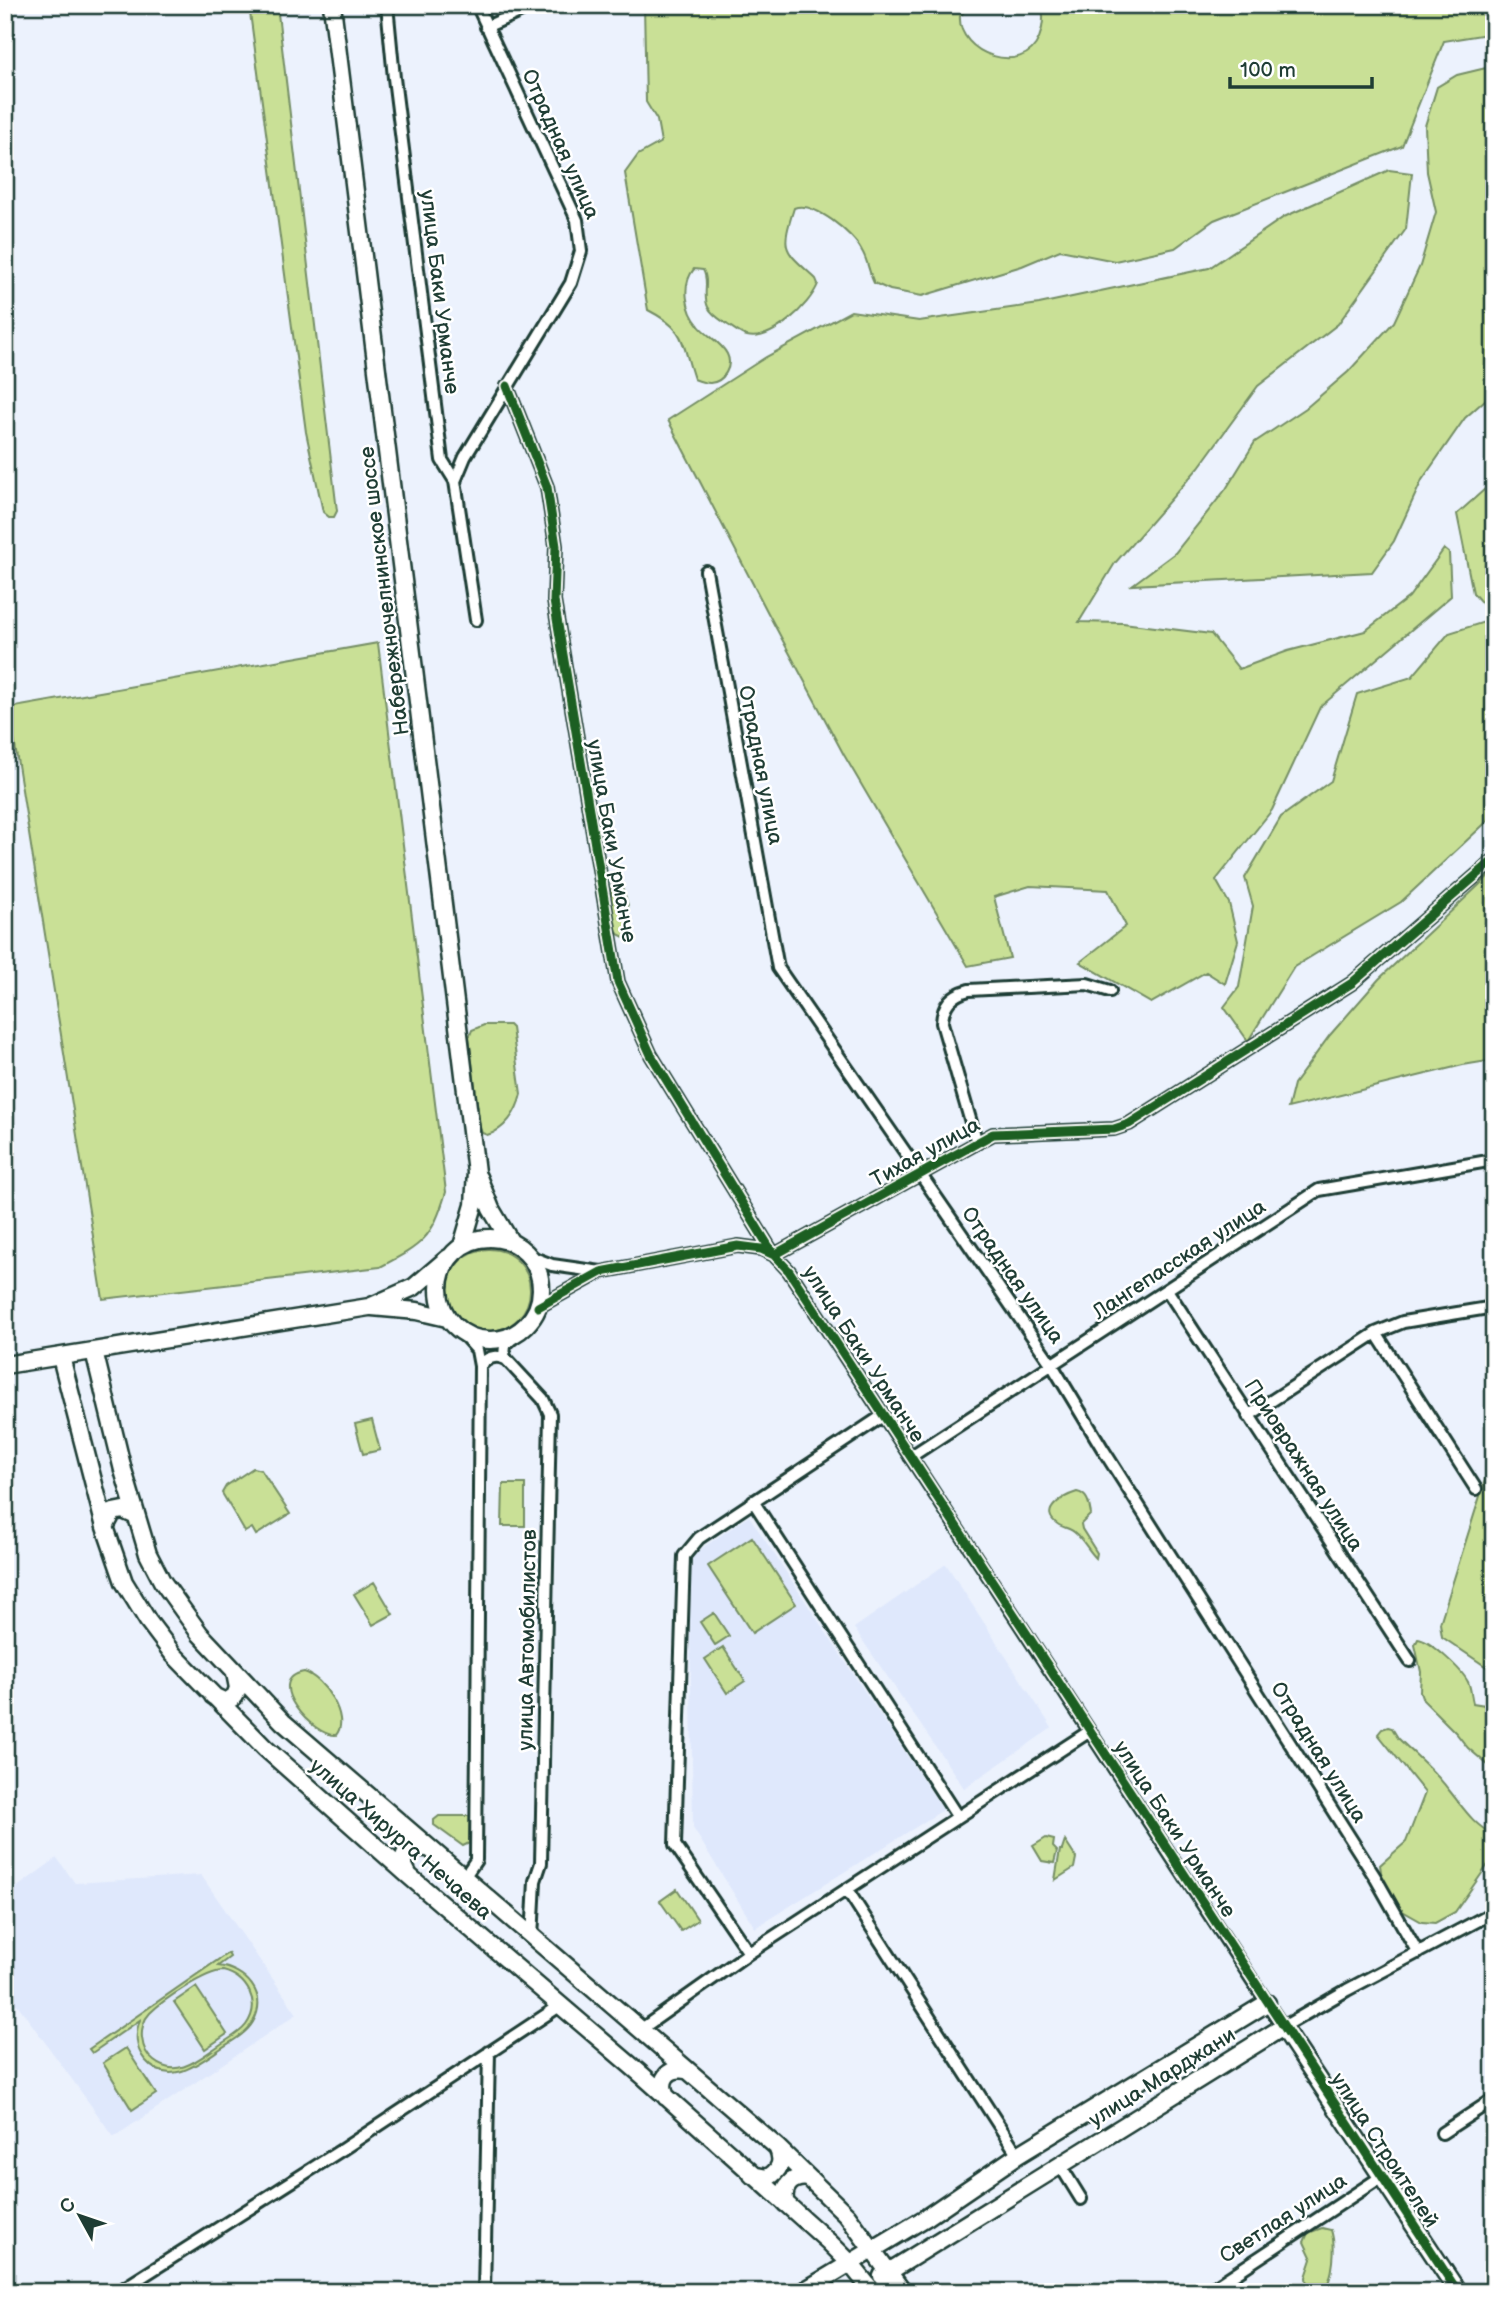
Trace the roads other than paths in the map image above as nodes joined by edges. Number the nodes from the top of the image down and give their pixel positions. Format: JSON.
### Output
{"nodes":[{"id":1,"x":332,"y":5,"type":"edge"},
{"id":2,"x":387,"y":5,"type":"edge"},
{"id":3,"x":477,"y":5,"type":"edge"},
{"id":4,"x":535,"y":5,"type":"edge"},
{"id":5,"x":486,"y":27,"type":"junction"},
{"id":6,"x":507,"y":386,"type":"junction"},
{"id":7,"x":454,"y":481,"type":"junction"},
{"id":8,"x":706,"y":571,"type":"dead end"},
{"id":9,"x":476,"y":620,"type":"dead end"},
{"id":10,"x":1494,"y":860,"type":"edge"},
{"id":11,"x":1110,"y":991,"type":"dead end"},
{"id":12,"x":977,"y":1143,"type":"junction"},
{"id":13,"x":1494,"y":1160,"type":"edge"},
{"id":14,"x":476,"y":1172,"type":"junction"},
{"id":15,"x":919,"y":1175,"type":"junction"},
{"id":16,"x":510,"y":1241,"type":"junction"},
{"id":17,"x":461,"y":1246,"type":"junction"},
{"id":18,"x":774,"y":1255,"type":"junction"},
{"id":19,"x":531,"y":1257,"type":"junction"},
{"id":20,"x":448,"y":1258,"type":"junction"},
{"id":21,"x":601,"y":1272,"type":"junction"},
{"id":22,"x":1167,"y":1290,"type":"junction"},
{"id":23,"x":369,"y":1307,"type":"junction"},
{"id":24,"x":538,"y":1307,"type":"junction"},
{"id":25,"x":1494,"y":1307,"type":"edge"},
{"id":26,"x":447,"y":1318,"type":"junction"},
{"id":27,"x":524,"y":1328,"type":"junction"},
{"id":28,"x":461,"y":1332,"type":"junction"},
{"id":29,"x":1376,"y":1333,"type":"junction"},
{"id":30,"x":94,"y":1350,"type":"junction"},
{"id":31,"x":61,"y":1357,"type":"junction"},
{"id":32,"x":505,"y":1359,"type":"junction"},
{"id":33,"x":5,"y":1365,"type":"edge"},
{"id":34,"x":1052,"y":1365,"type":"junction"},
{"id":35,"x":480,"y":1366,"type":"junction"},
{"id":36,"x":884,"y":1416,"type":"junction"},
{"id":37,"x":1248,"y":1416,"type":"junction"},
{"id":38,"x":910,"y":1457,"type":"junction"},
{"id":39,"x":1476,"y":1489,"type":"dead end"},
{"id":40,"x":753,"y":1502,"type":"junction"},
{"id":41,"x":135,"y":1517,"type":"junction"},
{"id":42,"x":105,"y":1527,"type":"junction"},
{"id":43,"x":1410,"y":1661,"type":"dead end"},
{"id":44,"x":235,"y":1673,"type":"junction"},
{"id":45,"x":211,"y":1695,"type":"junction"},
{"id":46,"x":1090,"y":1731,"type":"junction"},
{"id":47,"x":957,"y":1816,"type":"junction"},
{"id":48,"x":427,"y":1848,"type":"junction"},
{"id":49,"x":408,"y":1875,"type":"junction"},
{"id":50,"x":463,"y":1879,"type":"junction"},
{"id":51,"x":848,"y":1891,"type":"junction"},
{"id":52,"x":1494,"y":1912,"type":"edge"},
{"id":53,"x":532,"y":1938,"type":"junction"},
{"id":54,"x":749,"y":1953,"type":"junction"},
{"id":55,"x":1418,"y":1953,"type":"junction"},
{"id":56,"x":1267,"y":2003,"type":"junction"},
{"id":57,"x":561,"y":2005,"type":"junction"},
{"id":58,"x":1283,"y":2027,"type":"junction"},
{"id":59,"x":640,"y":2030,"type":"junction"},
{"id":60,"x":489,"y":2052,"type":"junction"},
{"id":61,"x":686,"y":2070,"type":"junction"},
{"id":62,"x":666,"y":2096,"type":"junction"},
{"id":63,"x":1494,"y":2099,"type":"edge"},
{"id":64,"x":1442,"y":2133,"type":"dead end"},
{"id":65,"x":777,"y":2147,"type":"junction"},
{"id":66,"x":1018,"y":2155,"type":"junction"},
{"id":67,"x":1060,"y":2165,"type":"junction"},
{"id":68,"x":752,"y":2175,"type":"junction"},
{"id":69,"x":1381,"y":2177,"type":"junction"},
{"id":70,"x":809,"y":2178,"type":"junction"},
{"id":71,"x":1081,"y":2199,"type":"dead end"},
{"id":72,"x":786,"y":2204,"type":"junction"},
{"id":73,"x":873,"y":2249,"type":"junction"},
{"id":74,"x":849,"y":2262,"type":"junction"},
{"id":75,"x":888,"y":2272,"type":"junction"},
{"id":76,"x":867,"y":2290,"type":"edge"},
{"id":77,"x":118,"y":2292,"type":"edge"},
{"id":78,"x":484,"y":2292,"type":"edge"},
{"id":79,"x":802,"y":2292,"type":"edge"},
{"id":80,"x":903,"y":2292,"type":"edge"},
{"id":81,"x":1207,"y":2292,"type":"edge"},
{"id":82,"x":1458,"y":2292,"type":"edge"}],
"edges":[{"from":1,"to":14,"type":"main road","name":"Набережночелнинское шоссе"},
{"from":2,"to":7,"type":"street","name":"улица Баки Урманче"},
{"from":3,"to":5,"type":"street","name":"Отрадная улица"},
{"from":4,"to":5,"type":"street"},
{"from":5,"to":6,"type":"street","name":"Отрадная улица"},
{"from":6,"to":7,"type":"street","name":"Отрадная улица"},
{"from":6,"to":18,"type":"street","name":"улица Баки Урманче"},
{"from":7,"to":9,"type":"street","name":"улица Баки Урманче"},
{"from":8,"to":15,"type":"street","name":"Отрадная улица"},
{"from":10,"to":12,"type":"street","name":"Тихая улица"},
{"from":11,"to":12,"type":"street"},
{"from":12,"to":15,"type":"street","name":"Тихая улица"},
{"from":13,"to":22,"type":"street","name":"Лангепасская улица"},
{"from":14,"to":16,"type":"main road","name":"Набережночелнинское шоссе"},
{"from":14,"to":17,"type":"main road","name":"Набережночелнинское шоссе"},
{"from":15,"to":18,"type":"street","name":"Тихая улица"},
{"from":15,"to":34,"type":"street","name":"Отрадная улица"},
{"from":16,"to":17,"type":"main road"},
{"from":16,"to":19,"type":"main road"},
{"from":17,"to":20,"type":"main road"},
{"from":18,"to":21,"type":"street"},
{"from":18,"to":36,"type":"street","name":"улица Баки Урманче"},
{"from":19,"to":21,"type":"street"},
{"from":19,"to":24,"type":"main road"},
{"from":20,"to":23,"type":"main road"},
{"from":20,"to":26,"type":"main road"},
{"from":21,"to":24,"type":"street"},
{"from":22,"to":34,"type":"street","name":"Лангепасская улица"},
{"from":22,"to":37,"type":"street","name":"Приовражная улица"},
{"from":23,"to":26,"type":"main road"},
{"from":23,"to":30,"type":"main road"},
{"from":24,"to":27,"type":"main road"},
{"from":25,"to":29,"type":"street"},
{"from":26,"to":28,"type":"main road"},
{"from":27,"to":28,"type":"main road"},
{"from":27,"to":32,"type":"street"},
{"from":28,"to":35,"type":"street"},
{"from":29,"to":37,"type":"street"},
{"from":29,"to":39,"type":"street"},
{"from":30,"to":31,"type":"main road"},
{"from":30,"to":41,"type":"main road","name":"улица Хирурга Нечаева"},
{"from":31,"to":33,"type":"main road"},
{"from":31,"to":42,"type":"main road","name":"улица Хирурга Нечаева"},
{"from":32,"to":35,"type":"street"},
{"from":32,"to":53,"type":"street","name":"улица Автомобилистов"},
{"from":34,"to":38,"type":"street","name":"Лангепасская улица"},
{"from":34,"to":55,"type":"street","name":"Отрадная улица"},
{"from":35,"to":50,"type":"street"},
{"from":36,"to":38,"type":"street","name":"улица Баки Урманче"},
{"from":36,"to":40,"type":"street"},
{"from":37,"to":43,"type":"street","name":"Приовражная улица"},
{"from":38,"to":46,"type":"street","name":"улица Баки Урманче"},
{"from":40,"to":47,"type":"street"},
{"from":40,"to":54,"type":"street"},
{"from":41,"to":42,"type":"main road"},
{"from":41,"to":44,"type":"main road","name":"улица Хирурга Нечаева"},
{"from":42,"to":45,"type":"main road","name":"улица Хирурга Нечаева"},
{"from":44,"to":45,"type":"main road"},
{"from":44,"to":48,"type":"main road","name":"улица Хирурга Нечаева"},
{"from":45,"to":49,"type":"main road","name":"улица Хирурга Нечаева"},
{"from":46,"to":47,"type":"street"},
{"from":46,"to":56,"type":"street","name":"улица Баки Урманче"},
{"from":47,"to":51,"type":"street"},
{"from":48,"to":49,"type":"main road"},
{"from":48,"to":50,"type":"main road","name":"улица Хирурга Нечаева"},
{"from":49,"to":57,"type":"main road","name":"улица Хирурга Нечаева"},
{"from":50,"to":53,"type":"main road","name":"улица Хирурга Нечаева"},
{"from":51,"to":54,"type":"street"},
{"from":51,"to":66,"type":"street"},
{"from":52,"to":55,"type":"street","name":"улица Марджани"},
{"from":53,"to":59,"type":"main road","name":"улица Хирурга Нечаева"},
{"from":54,"to":59,"type":"street"},
{"from":55,"to":58,"type":"street","name":"улица Марджани"},
{"from":56,"to":58,"type":"street","name":"улица Баки Урманче"},
{"from":56,"to":66,"type":"main road","name":"улица Марджани"},
{"from":57,"to":60,"type":"street"},
{"from":57,"to":62,"type":"main road","name":"улица Хирурга Нечаева"},
{"from":58,"to":67,"type":"main road","name":"улица Марджани"},
{"from":58,"to":69,"type":"main road","name":"улица Строителей"},
{"from":59,"to":61,"type":"main road","name":"улица Хирурга Нечаева"},
{"from":60,"to":77,"type":"street"},
{"from":60,"to":78,"type":"street"},
{"from":61,"to":62,"type":"main road"},
{"from":61,"to":65,"type":"main road","name":"улица Хирурга Нечаева"},
{"from":62,"to":68,"type":"main road","name":"улица Хирурга Нечаева"},
{"from":63,"to":64,"type":"street"},
{"from":65,"to":68,"type":"main road"},
{"from":65,"to":70,"type":"main road","name":"улица Хирурга Нечаева"},
{"from":66,"to":73,"type":"main road","name":"улица Марджани"},
{"from":67,"to":71,"type":"street"},
{"from":67,"to":75,"type":"main road","name":"улица Марджани"},
{"from":68,"to":72,"type":"main road","name":"улица Хирурга Нечаева"},
{"from":69,"to":81,"type":"street","name":"Светлая улица"},
{"from":69,"to":82,"type":"main road","name":"улица Строителей"},
{"from":70,"to":72,"type":"main road"},
{"from":70,"to":73,"type":"main road","name":"улица Хирурга Нечаева"},
{"from":72,"to":74,"type":"main road","name":"улица Хирурга Нечаева"},
{"from":73,"to":74,"type":"main road","name":"улица Марджани"},
{"from":73,"to":75,"type":"main road","name":"улица Хирурга Нечаева"},
{"from":74,"to":76,"type":"main road","name":"улица Хирурга Нечаева"},
{"from":74,"to":79,"type":"main road","name":"улица Марджани"},
{"from":75,"to":76,"type":"main road","name":"улица Марджани"},
{"from":75,"to":80,"type":"main road","name":"улица Хирурга Нечаева"}]}
